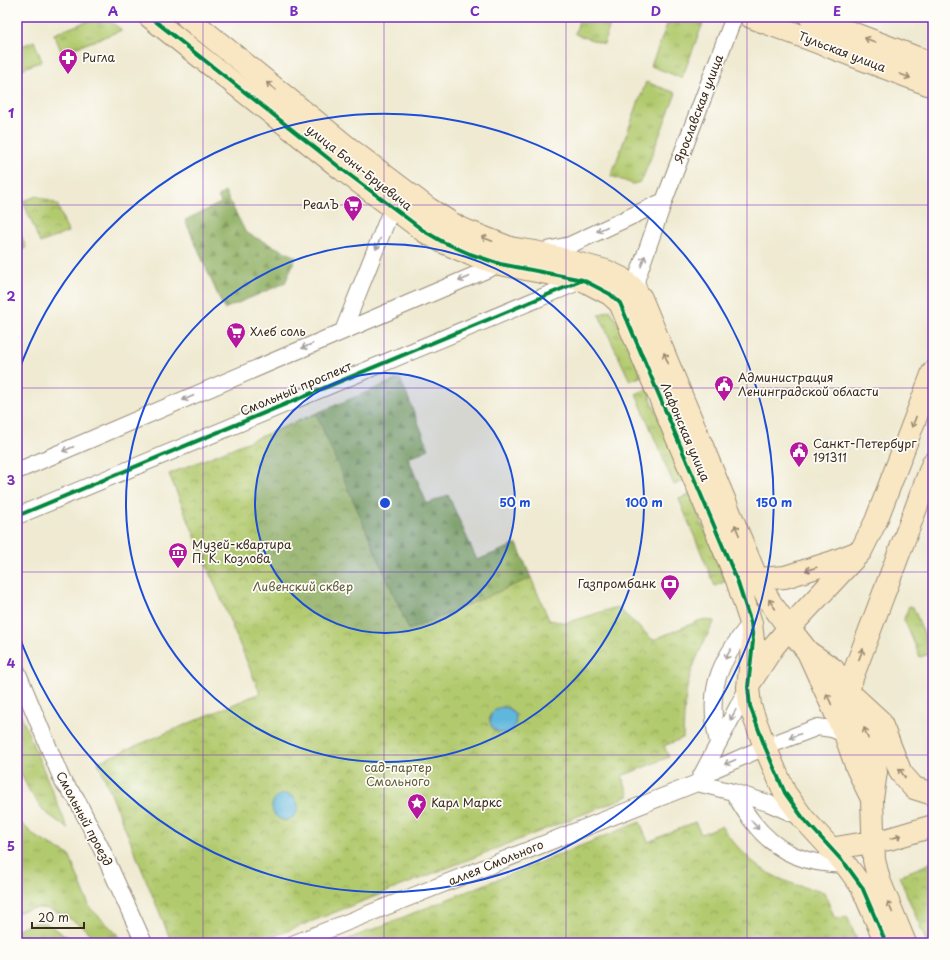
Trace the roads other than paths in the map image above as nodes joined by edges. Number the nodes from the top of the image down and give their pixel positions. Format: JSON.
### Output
{"nodes":[{"id":1,"x":150,"y":17,"type":"edge"},
{"id":2,"x":734,"y":17,"type":"edge"},
{"id":3,"x":751,"y":17,"type":"edge"},
{"id":4,"x":810,"y":17,"type":"edge"},
{"id":5,"x":196,"y":21,"type":"edge"},
{"id":6,"x":933,"y":64,"type":"edge"},
{"id":7,"x":933,"y":86,"type":"edge"},
{"id":8,"x":664,"y":202,"type":"junction"},
{"id":9,"x":392,"y":208,"type":"junction"},
{"id":10,"x":535,"y":252,"type":"junction"},
{"id":11,"x":500,"y":264,"type":"junction"},
{"id":12,"x":606,"y":271,"type":"joint"},
{"id":13,"x":583,"y":280,"type":"junction"},
{"id":14,"x":641,"y":298,"type":"junction"},
{"id":15,"x":343,"y":331,"type":"junction"},
{"id":16,"x":933,"y":372,"type":"edge"},
{"id":17,"x":933,"y":463,"type":"edge"},
{"id":18,"x":17,"y":471,"type":"edge"},
{"id":19,"x":17,"y":516,"type":"edge"},
{"id":20,"x":861,"y":551,"type":"junction"},
{"id":21,"x":757,"y":579,"type":"junction"},
{"id":22,"x":749,"y":616,"type":"junction"},
{"id":23,"x":789,"y":628,"type":"junction"},
{"id":24,"x":808,"y":652,"type":"junction"},
{"id":25,"x":17,"y":671,"type":"edge"},
{"id":26,"x":748,"y":687,"type":"junction"},
{"id":27,"x":848,"y":691,"type":"junction"},
{"id":28,"x":845,"y":734,"type":"junction"},
{"id":29,"x":718,"y":743,"type":"junction"},
{"id":30,"x":766,"y":747,"type":"junction"},
{"id":31,"x":697,"y":783,"type":"junction"},
{"id":32,"x":734,"y":792,"type":"junction"},
{"id":33,"x":933,"y":794,"type":"edge"},
{"id":34,"x":872,"y":799,"type":"junction"},
{"id":35,"x":803,"y":818,"type":"junction"},
{"id":36,"x":933,"y":826,"type":"edge"},
{"id":37,"x":830,"y":849,"type":"junction"},
{"id":38,"x":873,"y":851,"type":"junction"},
{"id":39,"x":846,"y":865,"type":"junction"},
{"id":40,"x":144,"y":943,"type":"edge"},
{"id":41,"x":295,"y":943,"type":"edge"},
{"id":42,"x":886,"y":943,"type":"edge"},
{"id":43,"x":905,"y":943,"type":"edge"}],
"edges":[{"from":1,"to":9,"type":"street","name":"улица Бонч-Бруевича"},
{"from":2,"to":8,"type":"street","name":"Ярославская улица"},
{"from":3,"to":7,"type":"street","name":"Тульская улица","one_way":true},
{"from":6,"to":4,"type":"street","name":"Тульская улица","one_way":true},
{"from":10,"to":5,"type":"street","name":"улица Бонч-Бруевича","one_way":true},
{"from":8,"to":10,"type":"street","one_way":true},
{"from":14,"to":8,"type":"street","name":"Ярославская улица","one_way":true},
{"from":9,"to":11,"type":"street","name":"улица Бонч-Бруевича"},
{"from":9,"to":15,"type":"street","one_way":true},
{"from":10,"to":11,"type":"street"},
{"from":10,"to":12,"type":"street","name":"улица Бонч-Бруевича"},
{"from":11,"to":13,"type":"street","name":"улица Бонч-Бруевича"},
{"from":11,"to":15,"type":"street","one_way":true},
{"from":12,"to":14,"type":"street","name":"Лафонская улица"},
{"from":13,"to":19,"type":"street","name":"Смольный проспект"},
{"from":13,"to":22,"type":"street","name":"Лафонская улица"},
{"from":21,"to":14,"type":"street","name":"Лафонская улица","one_way":true},
{"from":15,"to":18,"type":"street","one_way":true},
{"from":16,"to":20,"type":"street","one_way":true},
{"from":27,"to":17,"type":"street","one_way":true},
{"from":20,"to":21,"type":"street","one_way":true},
{"from":20,"to":23,"type":"street"},
{"from":23,"to":21,"type":"street","name":"Лафонская улица","one_way":true},
{"from":22,"to":26,"type":"street","name":"Лафонская улица"},
{"from":22,"to":29,"type":"street","one_way":true},
{"from":23,"to":24,"type":"street","name":"Лафонская улица"},
{"from":23,"to":26,"type":"street"},
{"from":24,"to":27,"type":"street"},
{"from":28,"to":24,"type":"street","one_way":true},
{"from":25,"to":40,"type":"street","name":"Смольный проезд"},
{"from":26,"to":29,"type":"street","one_way":true},
{"from":26,"to":30,"type":"street","name":"Лафонская улица"},
{"from":33,"to":27,"type":"street","one_way":true},
{"from":34,"to":27,"type":"street","one_way":true},
{"from":28,"to":30,"type":"street","name":"аллея Смольного","one_way":true},
{"from":28,"to":34,"type":"street"},
{"from":29,"to":31,"type":"street"},
{"from":30,"to":31,"type":"street","name":"аллея Смольного","one_way":true},
{"from":30,"to":35,"type":"street","name":"Лафонская улица"},
{"from":31,"to":32,"type":"street"},
{"from":31,"to":41,"type":"street","name":"аллея Смольного"},
{"from":32,"to":35,"type":"street"},
{"from":32,"to":39,"type":"street","one_way":true},
{"from":34,"to":38,"type":"street"},
{"from":35,"to":37,"type":"street","name":"Лафонская улица"},
{"from":38,"to":36,"type":"street","one_way":true},
{"from":37,"to":38,"type":"street"},
{"from":37,"to":39,"type":"street","name":"Лафонская улица"},
{"from":43,"to":38,"type":"street","one_way":true},
{"from":39,"to":42,"type":"street"}]}
